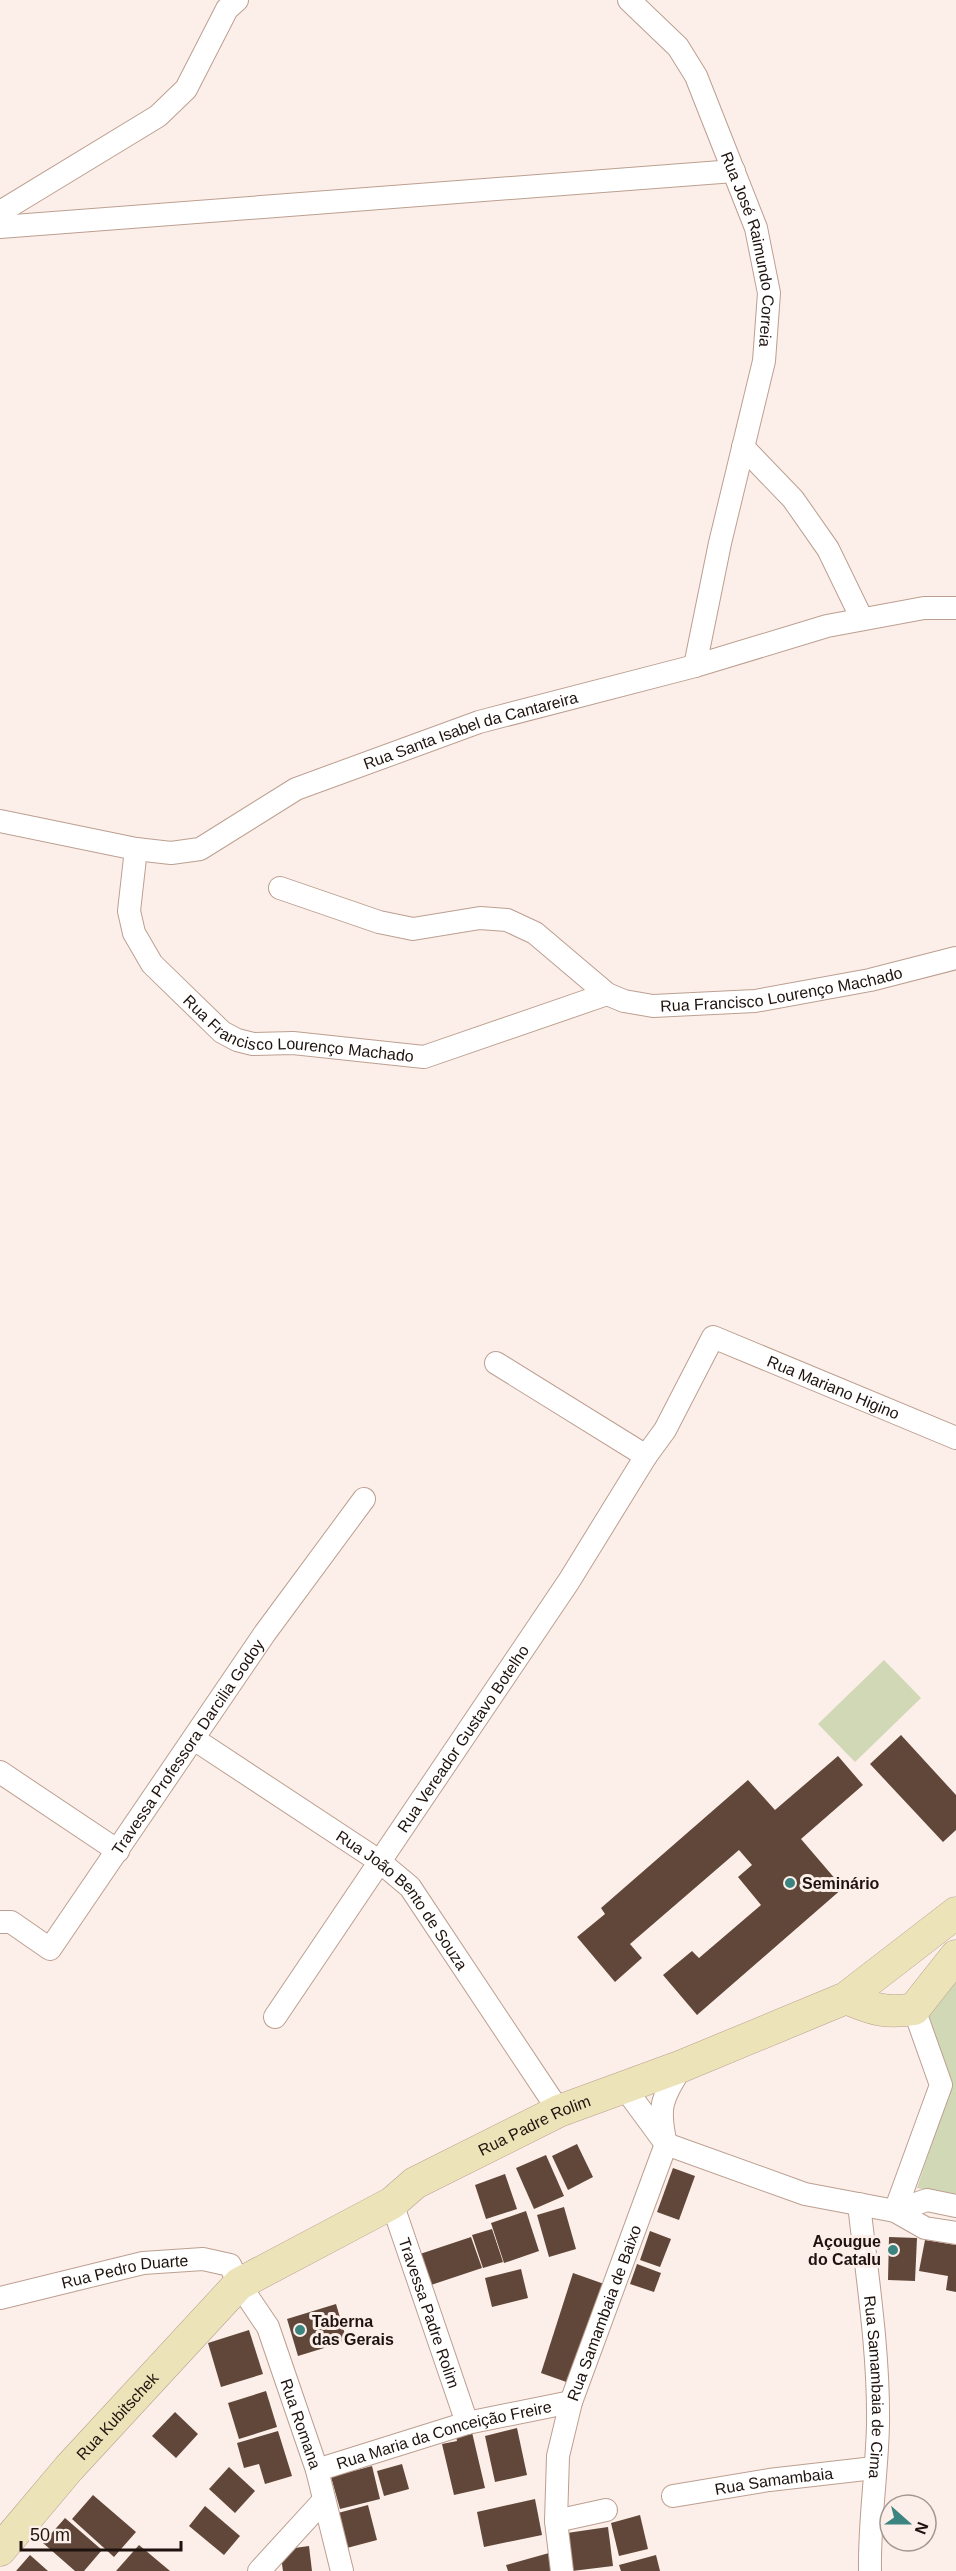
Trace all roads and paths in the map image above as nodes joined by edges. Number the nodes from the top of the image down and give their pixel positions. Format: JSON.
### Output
{"nodes":[{"id":1,"x":237,"y":0,"type":"edge"},
{"id":2,"x":630,"y":0,"type":"edge"},
{"id":3,"x":734,"y":171,"type":"junction"},
{"id":4,"x":0,"y":212,"type":"edge"},
{"id":5,"x":0,"y":227,"type":"edge"},
{"id":6,"x":743,"y":447,"type":"junction"},
{"id":7,"x":956,"y":608,"type":"edge"},
{"id":8,"x":862,"y":619,"type":"junction"},
{"id":9,"x":694,"y":666,"type":"junction"},
{"id":10,"x":0,"y":821,"type":"edge"},
{"id":11,"x":136,"y":849,"type":"junction"},
{"id":12,"x":280,"y":888,"type":"dead end"},
{"id":13,"x":956,"y":958,"type":"edge"},
{"id":14,"x":607,"y":994,"type":"junction"},
{"id":15,"x":713,"y":1337,"type":"joint"},
{"id":16,"x":496,"y":1363,"type":"dead end"},
{"id":17,"x":956,"y":1438,"type":"edge"},
{"id":18,"x":646,"y":1456,"type":"junction"},
{"id":19,"x":364,"y":1499,"type":"dead end"},
{"id":20,"x":194,"y":1739,"type":"junction"},
{"id":21,"x":0,"y":1772,"type":"edge"},
{"id":22,"x":118,"y":1851,"type":"junction"},
{"id":23,"x":379,"y":1861,"type":"junction"},
{"id":24,"x":956,"y":1913,"type":"edge"},
{"id":25,"x":0,"y":1922,"type":"edge"},
{"id":26,"x":956,"y":1956,"type":"edge"},
{"id":27,"x":891,"y":1964,"type":"junction"},
{"id":28,"x":846,"y":1998,"type":"junction"},
{"id":29,"x":918,"y":2004,"type":"junction"},
{"id":30,"x":275,"y":2017,"type":"dead end"},
{"id":31,"x":682,"y":2066,"type":"junction"},
{"id":32,"x":624,"y":2087,"type":"junction"},
{"id":33,"x":559,"y":2111,"type":"junction"},
{"id":34,"x":666,"y":2144,"type":"junction"},
{"id":35,"x":392,"y":2203,"type":"junction"},
{"id":36,"x":859,"y":2204,"type":"junction"},
{"id":37,"x":956,"y":2206,"type":"edge"},
{"id":38,"x":895,"y":2211,"type":"junction"},
{"id":39,"x":956,"y":2233,"type":"edge"},
{"id":40,"x":238,"y":2284,"type":"junction"},
{"id":41,"x":0,"y":2298,"type":"edge"},
{"id":42,"x":571,"y":2402,"type":"junction"},
{"id":43,"x":467,"y":2423,"type":"junction"},
{"id":44,"x":874,"y":2468,"type":"junction"},
{"id":45,"x":317,"y":2470,"type":"junction"},
{"id":46,"x":673,"y":2496,"type":"dead end"},
{"id":47,"x":324,"y":2500,"type":"junction"},
{"id":48,"x":606,"y":2510,"type":"dead end"},
{"id":49,"x":556,"y":2521,"type":"junction"},
{"id":50,"x":0,"y":2550,"type":"edge"},
{"id":51,"x":260,"y":2571,"type":"edge"},
{"id":52,"x":342,"y":2571,"type":"edge"},
{"id":53,"x":562,"y":2571,"type":"edge"},
{"id":54,"x":870,"y":2571,"type":"edge"}],
"edges":[{"from":1,"to":4,"type":"street"},
{"from":2,"to":3,"type":"street","name":"Rua José Raimundo Correia"},
{"from":3,"to":5,"type":"street"},
{"from":3,"to":6,"type":"street","name":"Rua José Raimundo Correia"},
{"from":6,"to":8,"type":"street"},
{"from":6,"to":9,"type":"street","name":"Rua José Raimundo Correia"},
{"from":7,"to":8,"type":"street","name":"Rua Santa Isabel da Cantareira"},
{"from":8,"to":9,"type":"street","name":"Rua Santa Isabel da Cantareira"},
{"from":9,"to":11,"type":"street","name":"Rua Santa Isabel da Cantareira"},
{"from":10,"to":11,"type":"street","name":"Rua Santa Isabel da Cantareira"},
{"from":11,"to":14,"type":"street","name":"Rua Francisco Lourenço Machado"},
{"from":12,"to":14,"type":"street","name":"Rua Francisco Lourenço Machado"},
{"from":13,"to":14,"type":"street","name":"Rua Francisco Lourenço Machado"},
{"from":15,"to":17,"type":"street","name":"Rua Mariano Higino"},
{"from":15,"to":18,"type":"street","name":"Rua Vereador Gustavo Botelho"},
{"from":16,"to":18,"type":"street"},
{"from":18,"to":23,"type":"street","name":"Rua Vereador Gustavo Botelho"},
{"from":19,"to":20,"type":"street","name":"Travessa Professora Darcilia Godoy"},
{"from":20,"to":22,"type":"street","name":"Travessa Professora Darcilia Godoy"},
{"from":20,"to":23,"type":"street","name":"Rua João Bento de Souza"},
{"from":21,"to":22,"type":"street"},
{"from":22,"to":25,"type":"street","name":"Travessa Professora Darcilia Godoy"},
{"from":23,"to":30,"type":"street","name":"Rua Vereador Gustavo Botelho"},
{"from":23,"to":33,"type":"street","name":"Rua João Bento de Souza"},
{"from":24,"to":27,"type":"street","name":"Rua Padre Rolim"},
{"from":26,"to":29,"type":"street"},
{"from":27,"to":28,"type":"street","name":"Rua Padre Rolim"},
{"from":27,"to":29,"type":"street"},
{"from":28,"to":29,"type":"street"},
{"from":28,"to":31,"type":"street","name":"Rua Padre Rolim"},
{"from":29,"to":38,"type":"street"},
{"from":31,"to":32,"type":"street","name":"Rua Padre Rolim"},
{"from":31,"to":34,"type":"street"},
{"from":32,"to":33,"type":"street","name":"Rua Padre Rolim"},
{"from":32,"to":34,"type":"street"},
{"from":33,"to":35,"type":"street","name":"Rua Padre Rolim"},
{"from":34,"to":36,"type":"street"},
{"from":34,"to":42,"type":"street","name":"Rua Samambaia de Baixo"},
{"from":35,"to":40,"type":"street","name":"Rua Padre Rolim"},
{"from":35,"to":43,"type":"street","name":"Travessa Padre Rolim"},
{"from":36,"to":38,"type":"street"},
{"from":36,"to":44,"type":"street","name":"Rua Samambaia de Cima"},
{"from":37,"to":38,"type":"street"},
{"from":38,"to":39,"type":"street"},
{"from":40,"to":41,"type":"street","name":"Rua Pedro Duarte"},
{"from":40,"to":45,"type":"street","name":"Rua Romana"},
{"from":40,"to":50,"type":"street","name":"Rua Kubitschek"},
{"from":42,"to":43,"type":"street","name":"Rua Maria da Conceição Freire"},
{"from":42,"to":49,"type":"street","name":"Rua Samambaia de Baixo"},
{"from":43,"to":45,"type":"street","name":"Rua Maria da Conceição Freire"},
{"from":44,"to":46,"type":"street","name":"Rua Samambaia"},
{"from":44,"to":54,"type":"street","name":"Rua Samambaia de Cima"},
{"from":45,"to":47,"type":"street","name":"Rua Romana"},
{"from":47,"to":51,"type":"street"},
{"from":47,"to":52,"type":"street","name":"Rua Romana"},
{"from":48,"to":49,"type":"street"},
{"from":49,"to":53,"type":"street","name":"Rua Samambaia de Baixo"}]}
